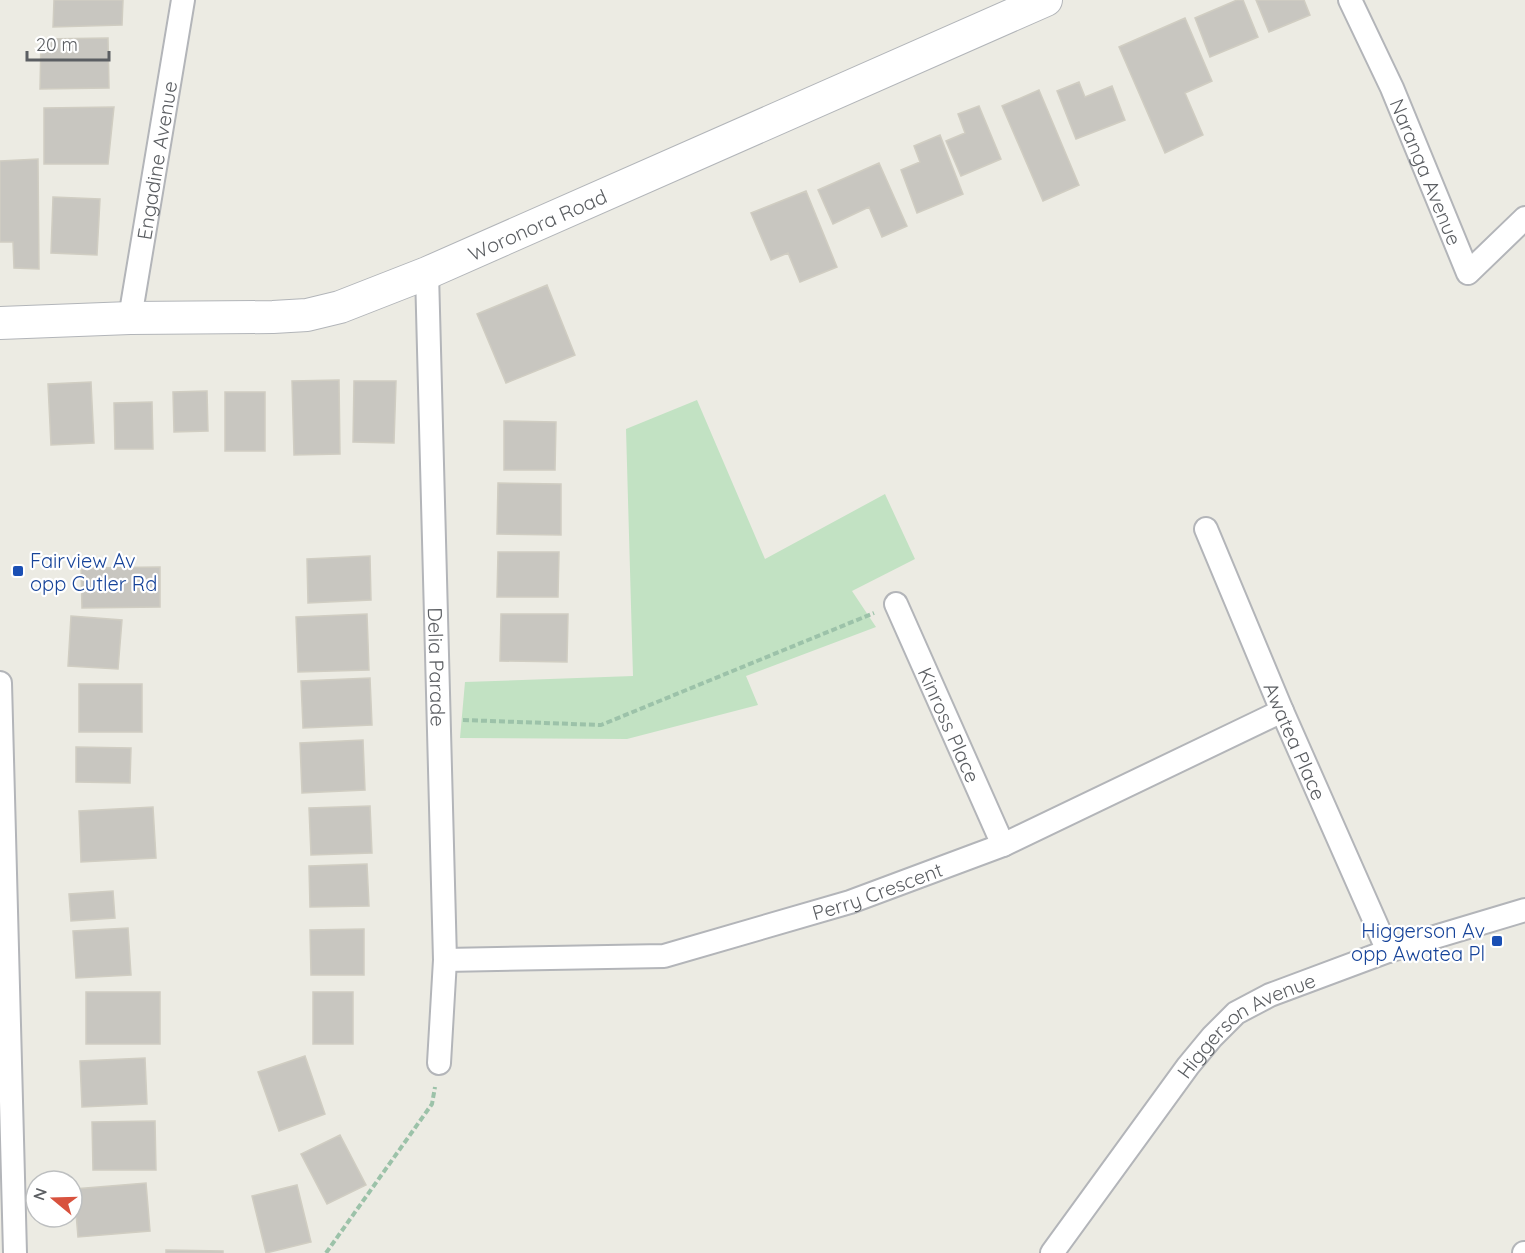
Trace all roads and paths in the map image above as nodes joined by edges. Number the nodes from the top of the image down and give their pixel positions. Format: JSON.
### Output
{"nodes":[{"id":1,"x":183,"y":0,"type":"edge"},
{"id":2,"x":1046,"y":0,"type":"edge"},
{"id":3,"x":1350,"y":0,"type":"edge"},
{"id":4,"x":1525,"y":218,"type":"edge"},
{"id":5,"x":427,"y":273,"type":"junction"},
{"id":6,"x":130,"y":318,"type":"junction"},
{"id":7,"x":0,"y":323,"type":"edge"},
{"id":8,"x":1206,"y":529,"type":"dead end"},
{"id":9,"x":896,"y":604,"type":"joint"},
{"id":10,"x":0,"y":683,"type":"edge"},
{"id":11,"x":1282,"y":711,"type":"junction"},
{"id":12,"x":0,"y":716,"type":"edge"},
{"id":13,"x":438,"y":720,"type":"junction"},
{"id":14,"x":1003,"y":845,"type":"junction"},
{"id":15,"x":1525,"y":910,"type":"edge"},
{"id":16,"x":1388,"y":951,"type":"junction"},
{"id":17,"x":445,"y":960,"type":"junction"},
{"id":18,"x":439,"y":1063,"type":"joint"},
{"id":19,"x":15,"y":1253,"type":"edge"},
{"id":20,"x":326,"y":1253,"type":"edge"},
{"id":21,"x":1052,"y":1253,"type":"edge"}],
"edges":[{"from":1,"to":6,"type":"street","name":"Engadine Avenue"},
{"from":2,"to":5,"type":"street","name":"Woronora Road"},
{"from":3,"to":4,"type":"street","name":"Naranga Avenue"},
{"from":5,"to":6,"type":"street","name":"Woronora Road"},
{"from":5,"to":13,"type":"street","name":"Delia Parade"},
{"from":6,"to":7,"type":"street","name":"Woronora Road"},
{"from":8,"to":11,"type":"street","name":"Awatea Place"},
{"from":9,"to":13,"type":"path"},
{"from":9,"to":14,"type":"street","name":"Kinross Place"},
{"from":10,"to":12,"type":"street"},
{"from":11,"to":14,"type":"street","name":"Perry Crescent"},
{"from":11,"to":16,"type":"street","name":"Awatea Place"},
{"from":12,"to":19,"type":"street"},
{"from":13,"to":17,"type":"street","name":"Delia Parade"},
{"from":14,"to":17,"type":"street","name":"Perry Crescent"},
{"from":15,"to":16,"type":"street","name":"Higgerson Avenue"},
{"from":16,"to":21,"type":"street","name":"Higgerson Avenue"},
{"from":17,"to":18,"type":"street","name":"Delia Parade"},
{"from":18,"to":20,"type":"path"}]}
